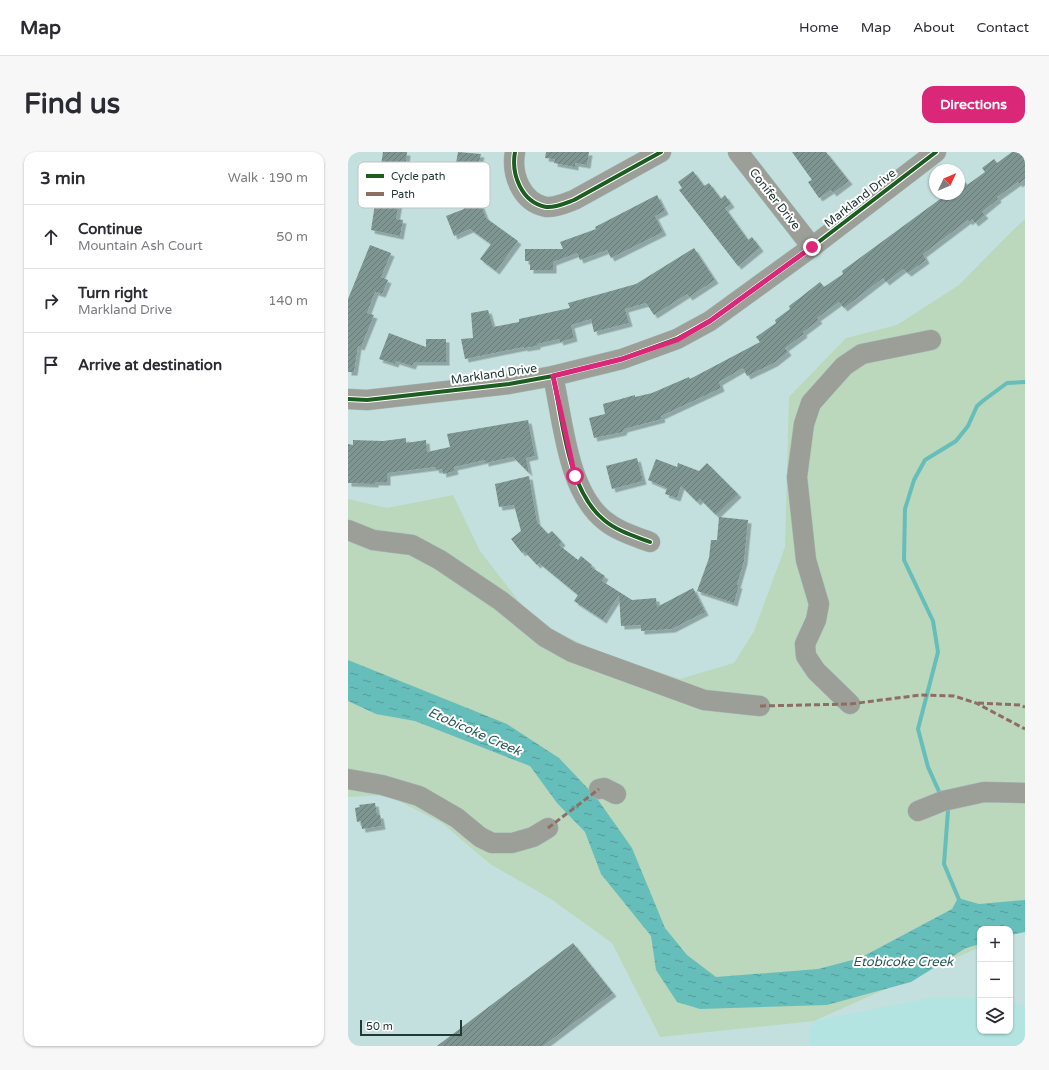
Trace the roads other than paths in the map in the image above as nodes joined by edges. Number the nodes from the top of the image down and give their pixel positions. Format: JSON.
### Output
{"nodes":[{"id":1,"x":515,"y":152,"type":"edge"},
{"id":2,"x":661,"y":152,"type":"edge"},
{"id":3,"x":738,"y":152,"type":"edge"},
{"id":4,"x":936,"y":152,"type":"edge"},
{"id":5,"x":812,"y":247,"type":"junction"},
{"id":6,"x":931,"y":340,"type":"dead end"},
{"id":7,"x":553,"y":376,"type":"junction"},
{"id":8,"x":348,"y":399,"type":"edge"},
{"id":9,"x":348,"y":530,"type":"edge"},
{"id":10,"x":650,"y":542,"type":"dead end"},
{"id":11,"x":850,"y":704,"type":"dead end"},
{"id":12,"x":760,"y":706,"type":"dead end"},
{"id":13,"x":348,"y":779,"type":"edge"},
{"id":14,"x":1025,"y":793,"type":"edge"},
{"id":15,"x":918,"y":811,"type":"dead end"},
{"id":16,"x":548,"y":828,"type":"dead end"}],
"edges":[{"from":1,"to":2,"type":"street"},
{"from":3,"to":5,"type":"street","name":"Conifer Drive"},
{"from":4,"to":5,"type":"street","name":"Markland Drive"},
{"from":5,"to":7,"type":"street","name":"Markland Drive"},
{"from":6,"to":11,"type":"street"},
{"from":7,"to":8,"type":"street","name":"Markland Drive"},
{"from":7,"to":10,"type":"street"},
{"from":9,"to":12,"type":"street"},
{"from":13,"to":16,"type":"street"},
{"from":14,"to":15,"type":"street"}]}
